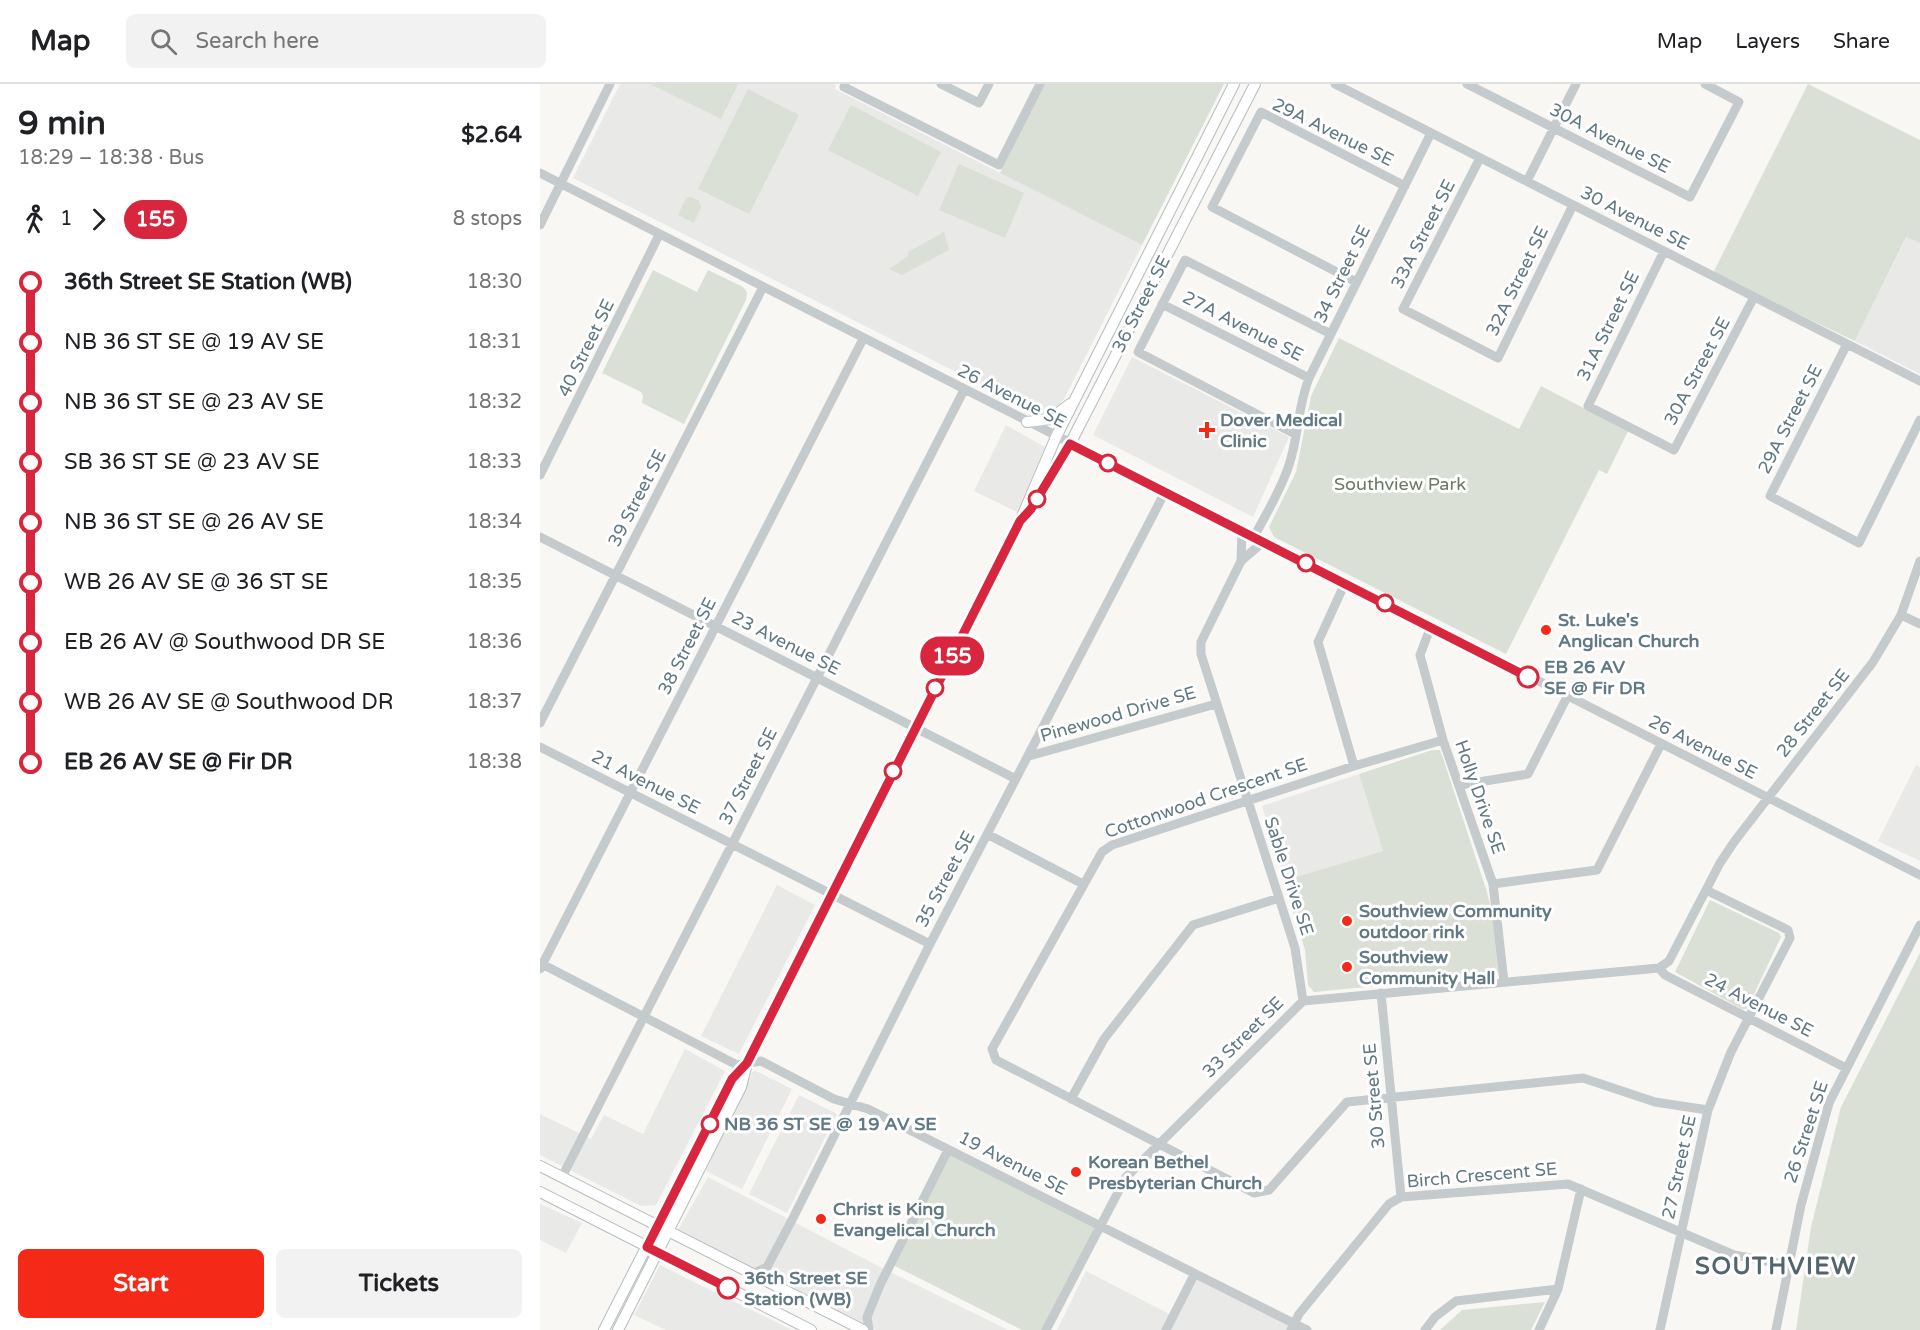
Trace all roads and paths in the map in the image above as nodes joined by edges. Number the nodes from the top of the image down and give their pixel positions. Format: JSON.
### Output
{"nodes":[{"id":1,"x":610,"y":84,"type":"edge"},
{"id":2,"x":845,"y":84,"type":"edge"},
{"id":3,"x":942,"y":84,"type":"edge"},
{"id":4,"x":989,"y":84,"type":"edge"},
{"id":5,"x":1040,"y":84,"type":"edge"},
{"id":6,"x":1234,"y":84,"type":"edge"},
{"id":7,"x":1335,"y":84,"type":"edge"},
{"id":8,"x":1467,"y":84,"type":"edge"},
{"id":9,"x":1576,"y":84,"type":"edge"},
{"id":10,"x":1705,"y":84,"type":"edge"},
{"id":11,"x":1255,"y":85,"type":"edge"},
{"id":12,"x":1554,"y":128,"type":"junction"},
{"id":13,"x":1431,"y":133,"type":"junction"},
{"id":14,"x":1480,"y":158,"type":"junction"},
{"id":15,"x":540,"y":174,"type":"edge"},
{"id":16,"x":1527,"y":182,"type":"junction"},
{"id":17,"x":561,"y":184,"type":"junction"},
{"id":18,"x":1405,"y":186,"type":"junction"},
{"id":19,"x":1573,"y":204,"type":"junction"},
{"id":20,"x":540,"y":225,"type":"edge"},
{"id":21,"x":659,"y":235,"type":"junction"},
{"id":22,"x":1664,"y":251,"type":"junction"},
{"id":23,"x":1356,"y":282,"type":"junction"},
{"id":24,"x":763,"y":287,"type":"junction"},
{"id":25,"x":1754,"y":297,"type":"junction"},
{"id":26,"x":1162,"y":304,"type":"junction"},
{"id":27,"x":1331,"y":334,"type":"junction"},
{"id":28,"x":1451,"y":334,"type":"joint"},
{"id":29,"x":863,"y":339,"type":"junction"},
{"id":30,"x":1847,"y":344,"type":"junction"},
{"id":31,"x":1309,"y":378,"type":"junction"},
{"id":32,"x":1920,"y":381,"type":"edge"},
{"id":33,"x":964,"y":390,"type":"junction"},
{"id":34,"x":1075,"y":400,"type":"junction"},
{"id":35,"x":1920,"y":420,"type":"edge"},
{"id":36,"x":1027,"y":422,"type":"junction"},
{"id":37,"x":1631,"y":428,"type":"joint"},
{"id":38,"x":1295,"y":434,"type":"junction"},
{"id":39,"x":1056,"y":437,"type":"junction"},
{"id":40,"x":1070,"y":444,"type":"junction"},
{"id":41,"x":540,"y":475,"type":"edge"},
{"id":42,"x":1165,"y":492,"type":"junction"},
{"id":43,"x":1020,"y":521,"type":"junction"},
{"id":44,"x":1242,"y":531,"type":"junction"},
{"id":45,"x":540,"y":537,"type":"edge"},
{"id":46,"x":1258,"y":540,"type":"junction"},
{"id":47,"x":1241,"y":561,"type":"junction"},
{"id":48,"x":1920,"y":561,"type":"edge"},
{"id":49,"x":616,"y":576,"type":"junction"},
{"id":50,"x":1345,"y":583,"type":"junction"},
{"id":51,"x":1901,"y":615,"type":"junction"},
{"id":52,"x":1920,"y":624,"type":"edge"},
{"id":53,"x":716,"y":626,"type":"junction"},
{"id":54,"x":1431,"y":626,"type":"junction"},
{"id":55,"x":817,"y":678,"type":"junction"},
{"id":56,"x":1567,"y":697,"type":"junction"},
{"id":57,"x":1216,"y":704,"type":"junction"},
{"id":58,"x":540,"y":723,"type":"edge"},
{"id":59,"x":915,"y":728,"type":"junction"},
{"id":60,"x":1443,"y":740,"type":"junction"},
{"id":61,"x":1661,"y":744,"type":"junction"},
{"id":62,"x":540,"y":747,"type":"edge"},
{"id":63,"x":1029,"y":756,"type":"junction"},
{"id":64,"x":1354,"y":766,"type":"junction"},
{"id":65,"x":1016,"y":779,"type":"junction"},
{"id":66,"x":1460,"y":785,"type":"junction"},
{"id":67,"x":631,"y":793,"type":"junction"},
{"id":68,"x":1767,"y":798,"type":"junction"},
{"id":69,"x":1248,"y":800,"type":"junction"},
{"id":70,"x":987,"y":834,"type":"junction"},
{"id":71,"x":732,"y":844,"type":"junction"},
{"id":72,"x":1920,"y":875,"type":"edge"},
{"id":73,"x":1083,"y":884,"type":"junction"},
{"id":74,"x":1493,"y":884,"type":"junction"},
{"id":75,"x":1706,"y":890,"type":"junction"},
{"id":76,"x":832,"y":894,"type":"junction"},
{"id":77,"x":1279,"y":898,"type":"junction"},
{"id":78,"x":1920,"y":925,"type":"edge"},
{"id":79,"x":930,"y":944,"type":"junction"},
{"id":80,"x":541,"y":966,"type":"edge"},
{"id":81,"x":1659,"y":968,"type":"junction"},
{"id":82,"x":1504,"y":982,"type":"junction"},
{"id":83,"x":1381,"y":993,"type":"junction"},
{"id":84,"x":1303,"y":1000,"type":"junction"},
{"id":85,"x":644,"y":1017,"type":"junction"},
{"id":86,"x":1750,"y":1019,"type":"junction"},
{"id":87,"x":747,"y":1063,"type":"junction"},
{"id":88,"x":1846,"y":1068,"type":"junction"},
{"id":89,"x":1392,"y":1097,"type":"junction"},
{"id":90,"x":1071,"y":1099,"type":"junction"},
{"id":91,"x":850,"y":1103,"type":"junction"},
{"id":92,"x":1708,"y":1110,"type":"junction"},
{"id":93,"x":1158,"y":1144,"type":"junction"},
{"id":94,"x":948,"y":1150,"type":"junction"},
{"id":95,"x":540,"y":1166,"type":"edge"},
{"id":96,"x":562,"y":1177,"type":"junction"},
{"id":97,"x":1581,"y":1189,"type":"junction"},
{"id":98,"x":540,"y":1192,"type":"edge"},
{"id":99,"x":1401,"y":1197,"type":"junction"},
{"id":100,"x":1099,"y":1225,"type":"junction"},
{"id":101,"x":657,"y":1226,"type":"junction"},
{"id":102,"x":669,"y":1232,"type":"junction"},
{"id":103,"x":1682,"y":1233,"type":"junction"},
{"id":104,"x":647,"y":1247,"type":"junction"},
{"id":105,"x":658,"y":1252,"type":"junction"},
{"id":106,"x":1789,"y":1265,"type":"junction"},
{"id":107,"x":752,"y":1274,"type":"junction"},
{"id":108,"x":1194,"y":1275,"type":"junction"},
{"id":109,"x":1558,"y":1289,"type":"junction"},
{"id":110,"x":1292,"y":1327,"type":"edge"},
{"id":111,"x":604,"y":1330,"type":"edge"},
{"id":112,"x":618,"y":1330,"type":"edge"},
{"id":113,"x":811,"y":1330,"type":"edge"},
{"id":114,"x":863,"y":1330,"type":"edge"},
{"id":115,"x":869,"y":1330,"type":"edge"},
{"id":116,"x":1046,"y":1330,"type":"edge"},
{"id":117,"x":1166,"y":1330,"type":"edge"},
{"id":118,"x":1307,"y":1330,"type":"edge"},
{"id":119,"x":1425,"y":1330,"type":"edge"},
{"id":120,"x":1539,"y":1330,"type":"edge"},
{"id":121,"x":1660,"y":1330,"type":"edge"},
{"id":122,"x":1776,"y":1330,"type":"edge"}],
"edges":[{"from":1,"to":17,"type":"street"},
{"from":2,"to":5,"type":"street"},
{"from":3,"to":4,"type":"street"},
{"from":6,"to":34,"type":"main road","name":"36 Street SE"},
{"from":7,"to":13,"type":"street","name":"30 Avenue SE"},
{"from":8,"to":12,"type":"street","name":"30A Avenue SE"},
{"from":9,"to":12,"type":"street"},
{"from":10,"to":12,"type":"street","name":"30A Avenue SE"},
{"from":11,"to":40,"type":"main road","name":"36 Street SE"},
{"from":12,"to":16,"type":"street"},
{"from":13,"to":14,"type":"street","name":"30 Avenue SE"},
{"from":13,"to":18,"type":"street","name":"34 Street SE"},
{"from":14,"to":16,"type":"street","name":"30 Avenue SE"},
{"from":14,"to":28,"type":"street","name":"33A Street SE"},
{"from":15,"to":17,"type":"street","name":"26 Avenue SE"},
{"from":16,"to":19,"type":"street","name":"30 Avenue SE"},
{"from":17,"to":20,"type":"street"},
{"from":17,"to":21,"type":"street","name":"26 Avenue SE"},
{"from":18,"to":23,"type":"street","name":"34 Street SE"},
{"from":18,"to":23,"type":"street","name":"29A Avenue SE"},
{"from":19,"to":22,"type":"street","name":"30 Avenue SE"},
{"from":19,"to":28,"type":"street","name":"32A Street SE"},
{"from":21,"to":24,"type":"street","name":"26 Avenue SE"},
{"from":21,"to":41,"type":"street","name":"40 Street SE"},
{"from":22,"to":25,"type":"street","name":"30 Avenue SE"},
{"from":22,"to":37,"type":"street","name":"31A Street SE"},
{"from":23,"to":27,"type":"street","name":"34 Street SE"},
{"from":24,"to":29,"type":"street","name":"26 Avenue SE"},
{"from":24,"to":49,"type":"street","name":"39 Street SE"},
{"from":25,"to":30,"type":"street","name":"30 Avenue SE"},
{"from":25,"to":37,"type":"street","name":"30A Street SE"},
{"from":26,"to":27,"type":"street"},
{"from":26,"to":31,"type":"street","name":"27A Avenue SE"},
{"from":26,"to":38,"type":"street"},
{"from":27,"to":31,"type":"street","name":"34 Street SE"},
{"from":29,"to":33,"type":"street","name":"26 Avenue SE"},
{"from":29,"to":53,"type":"street","name":"38 Street SE"},
{"from":30,"to":32,"type":"street","name":"30 Avenue SE"},
{"from":30,"to":35,"type":"street","name":"29A Street SE"},
{"from":31,"to":38,"type":"street","name":"34 Street SE"},
{"from":33,"to":36,"type":"street","name":"26 Avenue SE"},
{"from":33,"to":55,"type":"street","name":"37 Street SE"},
{"from":34,"to":36,"type":"main road"},
{"from":34,"to":39,"type":"main road","name":"36 Street SE"},
{"from":36,"to":39,"type":"street","name":"26 Avenue SE"},
{"from":38,"to":46,"type":"street","name":"Sable Drive SE"},
{"from":39,"to":40,"type":"street","name":"26 Avenue SE"},
{"from":39,"to":43,"type":"main road","name":"36 Street SE"},
{"from":40,"to":42,"type":"street","name":"26 Avenue SE"},
{"from":40,"to":43,"type":"main road","name":"36 Street SE"},
{"from":42,"to":44,"type":"street","name":"26 Avenue SE"},
{"from":42,"to":63,"type":"street","name":"35 Street SE"},
{"from":43,"to":59,"type":"main road","name":"36 Street SE"},
{"from":44,"to":46,"type":"street","name":"26 Avenue SE"},
{"from":44,"to":47,"type":"street","name":"Sable Drive SE"},
{"from":45,"to":49,"type":"street","name":"23 Avenue SE"},
{"from":46,"to":47,"type":"street","name":"Sable Drive SE"},
{"from":46,"to":50,"type":"street","name":"26 Avenue SE"},
{"from":47,"to":57,"type":"street","name":"Sable Drive SE"},
{"from":48,"to":51,"type":"street","name":"28 Street SE"},
{"from":49,"to":53,"type":"street","name":"23 Avenue SE"},
{"from":49,"to":58,"type":"street","name":"39 Street SE"},
{"from":50,"to":54,"type":"street","name":"26 Avenue SE"},
{"from":50,"to":64,"type":"street"},
{"from":51,"to":52,"type":"street"},
{"from":51,"to":68,"type":"street","name":"28 Street SE"},
{"from":53,"to":55,"type":"street","name":"23 Avenue SE"},
{"from":53,"to":67,"type":"street","name":"38 Street SE"},
{"from":54,"to":56,"type":"street","name":"26 Avenue SE"},
{"from":54,"to":60,"type":"street","name":"Holly Drive SE"},
{"from":55,"to":59,"type":"street","name":"23 Avenue SE"},
{"from":55,"to":71,"type":"street","name":"37 Street SE"},
{"from":56,"to":61,"type":"street","name":"26 Avenue SE"},
{"from":56,"to":66,"type":"street"},
{"from":57,"to":63,"type":"street","name":"Pinewood Drive SE"},
{"from":57,"to":69,"type":"street","name":"Sable Drive SE"},
{"from":59,"to":65,"type":"street","name":"23 Avenue SE"},
{"from":59,"to":76,"type":"main road","name":"36 Street SE"},
{"from":60,"to":64,"type":"street","name":"Cottonwood Crescent SE"},
{"from":60,"to":66,"type":"street","name":"Holly Drive SE"},
{"from":61,"to":68,"type":"street","name":"26 Avenue SE"},
{"from":61,"to":74,"type":"street"},
{"from":62,"to":67,"type":"street","name":"21 Avenue SE"},
{"from":63,"to":65,"type":"street","name":"35 Street SE"},
{"from":64,"to":69,"type":"street","name":"Cottonwood Crescent SE"},
{"from":65,"to":70,"type":"street","name":"35 Street SE"},
{"from":66,"to":74,"type":"street","name":"Holly Drive SE"},
{"from":67,"to":71,"type":"street","name":"21 Avenue SE"},
{"from":67,"to":80,"type":"street","name":"38 Street SE"},
{"from":68,"to":72,"type":"street","name":"26 Avenue SE"},
{"from":68,"to":75,"type":"street","name":"28 Street SE"},
{"from":69,"to":73,"type":"street","name":"Cottonwood Crescent SE"},
{"from":69,"to":77,"type":"street","name":"Sable Drive SE"},
{"from":70,"to":73,"type":"street"},
{"from":70,"to":79,"type":"street","name":"35 Street SE"},
{"from":71,"to":76,"type":"street","name":"21 Avenue SE"},
{"from":71,"to":85,"type":"street","name":"37 Street SE"},
{"from":73,"to":90,"type":"street","name":"Cottonwood Crescent SE"},
{"from":74,"to":82,"type":"street","name":"Holly Drive SE"},
{"from":75,"to":81,"type":"street","name":"28 Street SE"},
{"from":75,"to":86,"type":"street","name":"27 Street SE"},
{"from":76,"to":79,"type":"street","name":"21 Avenue SE"},
{"from":76,"to":87,"type":"main road","name":"36 Street SE"},
{"from":77,"to":84,"type":"street","name":"Sable Drive SE"},
{"from":77,"to":90,"type":"street"},
{"from":78,"to":88,"type":"street","name":"26 Street SE"},
{"from":79,"to":91,"type":"street","name":"35 Street SE"},
{"from":80,"to":85,"type":"street","name":"19 Avenue SE"},
{"from":81,"to":82,"type":"street","name":"33 Street SE"},
{"from":81,"to":86,"type":"street","name":"24 Avenue SE"},
{"from":82,"to":83,"type":"street","name":"33 Street SE"},
{"from":83,"to":84,"type":"street","name":"33 Street SE"},
{"from":83,"to":89,"type":"street","name":"30 Street SE"},
{"from":84,"to":93,"type":"street","name":"33 Street SE"},
{"from":85,"to":87,"type":"street","name":"19 Avenue SE"},
{"from":85,"to":96,"type":"street","name":"37 Street SE"},
{"from":86,"to":88,"type":"street","name":"24 Avenue SE"},
{"from":86,"to":92,"type":"street","name":"27 Street SE"},
{"from":87,"to":91,"type":"street","name":"19 Avenue SE"},
{"from":87,"to":101,"type":"main road","name":"36 Street SE"},
{"from":87,"to":102,"type":"main road","name":"36 Street SE"},
{"from":88,"to":106,"type":"street","name":"26 Street SE"},
{"from":89,"to":92,"type":"street","name":"Cottonwood Crescent SE"},
{"from":89,"to":93,"type":"street","name":"Cottonwood Crescent SE"},
{"from":89,"to":99,"type":"street","name":"30 Street SE"},
{"from":90,"to":93,"type":"street","name":"Cottonwood Crescent SE"},
{"from":91,"to":94,"type":"street","name":"19 Avenue SE"},
{"from":91,"to":107,"type":"street","name":"35 Street SE"},
{"from":92,"to":103,"type":"street","name":"27 Street SE"},
{"from":93,"to":100,"type":"street","name":"33 Street SE"},
{"from":94,"to":100,"type":"street","name":"19 Avenue SE"},
{"from":94,"to":115,"type":"street"},
{"from":95,"to":96,"type":"main road"},
{"from":96,"to":101,"type":"main road"},
{"from":97,"to":99,"type":"street","name":"Birch Crescent SE"},
{"from":97,"to":103,"type":"street","name":"Birch Crescent SE"},
{"from":97,"to":109,"type":"street"},
{"from":98,"to":104,"type":"main road"},
{"from":99,"to":110,"type":"street","name":"Birch Crescent SE"},
{"from":100,"to":108,"type":"street","name":"19 Avenue SE"},
{"from":100,"to":116,"type":"street","name":"33 Street SE"},
{"from":101,"to":102,"type":"main road"},
{"from":101,"to":104,"type":"main road","name":"36 Street SE"},
{"from":102,"to":105,"type":"main road","name":"36 Street SE"},
{"from":102,"to":107,"type":"main road"},
{"from":103,"to":106,"type":"street","name":"Birch Crescent SE"},
{"from":103,"to":121,"type":"street","name":"27 Street SE"},
{"from":104,"to":105,"type":"main road"},
{"from":104,"to":111,"type":"main road","name":"36 Street SE"},
{"from":105,"to":112,"type":"main road","name":"36 Street SE"},
{"from":105,"to":113,"type":"main road"},
{"from":106,"to":122,"type":"street","name":"26 Street SE"},
{"from":107,"to":114,"type":"main road"},
{"from":108,"to":110,"type":"street","name":"19 Avenue SE"},
{"from":108,"to":117,"type":"street"},
{"from":109,"to":119,"type":"street"},
{"from":109,"to":120,"type":"street"},
{"from":110,"to":118,"type":"street","name":"19 Avenue SE"}]}
